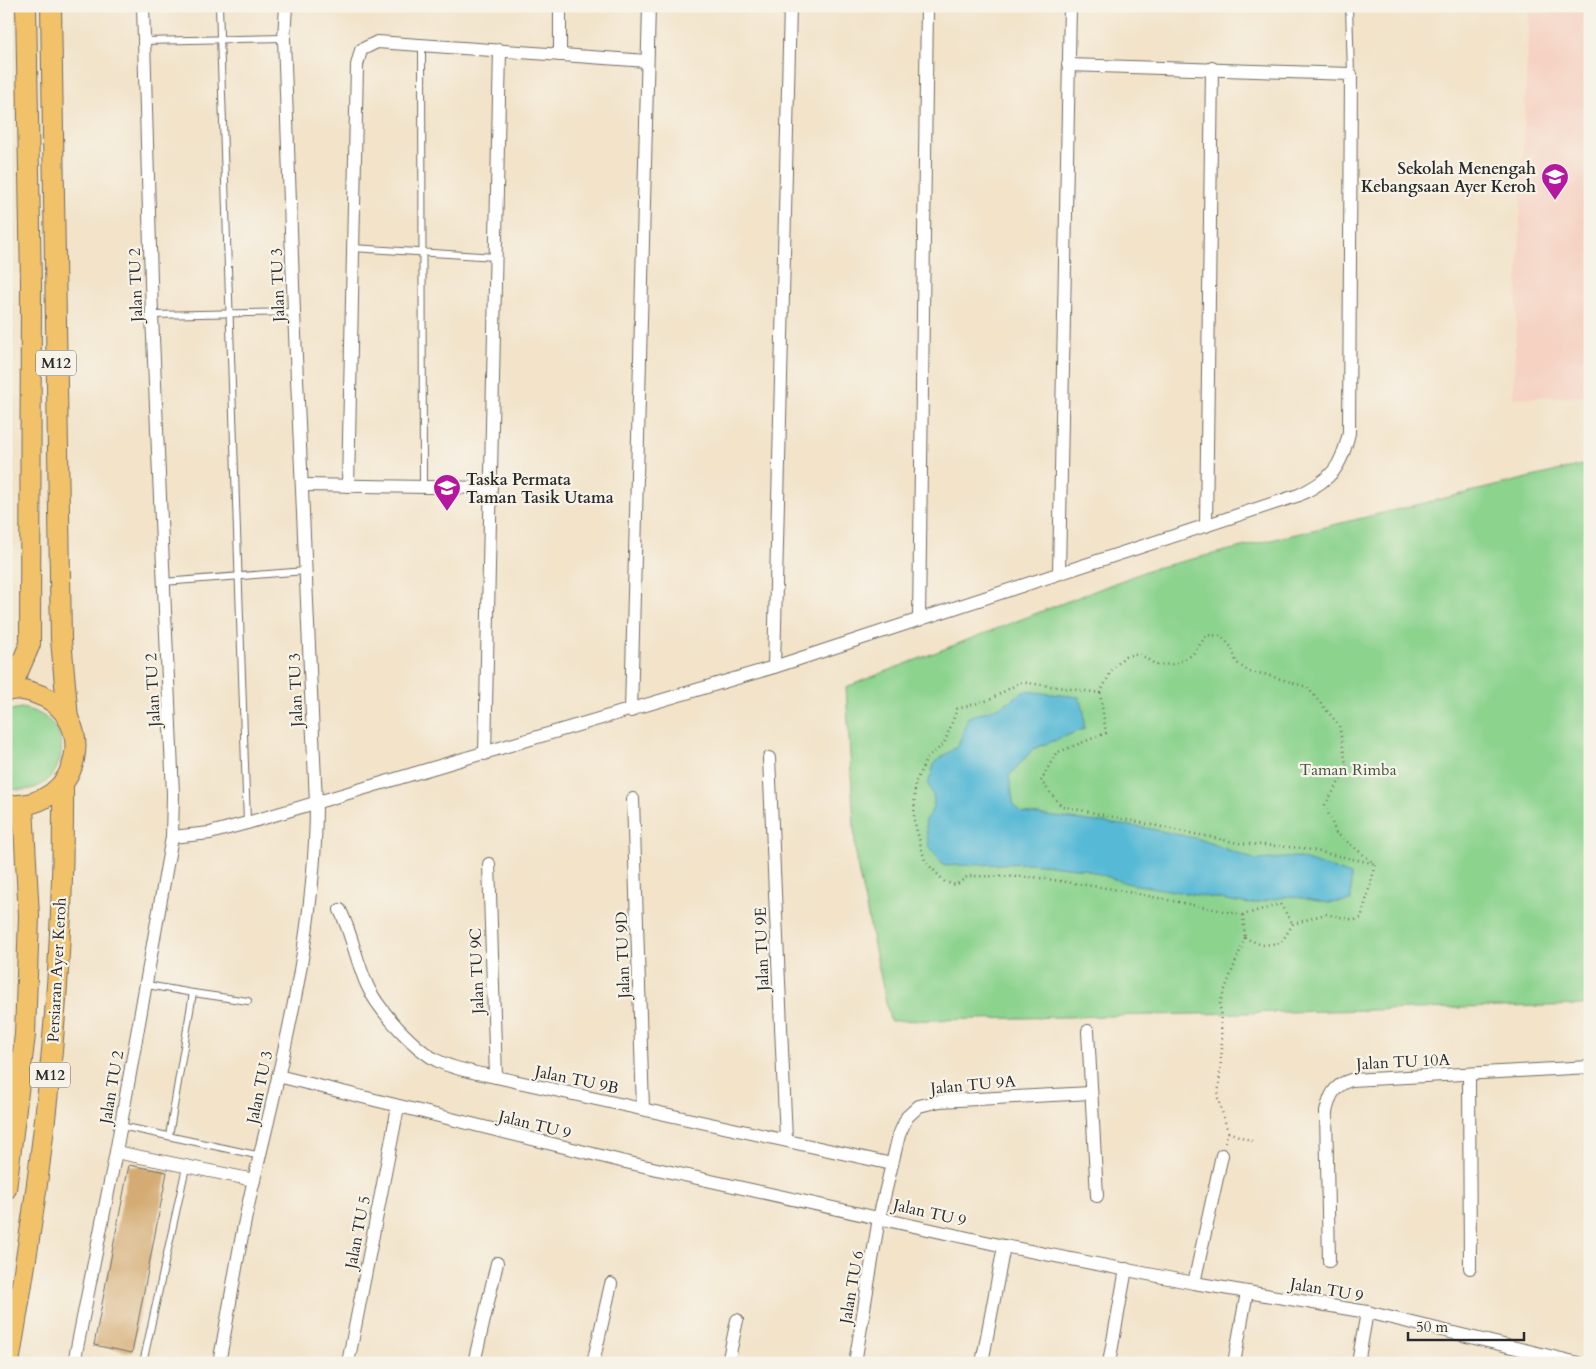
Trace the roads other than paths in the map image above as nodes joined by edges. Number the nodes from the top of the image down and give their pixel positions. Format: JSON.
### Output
{"nodes":[{"id":1,"x":26,"y":6,"type":"edge"},
{"id":2,"x":51,"y":6,"type":"edge"},
{"id":3,"x":143,"y":6,"type":"edge"},
{"id":4,"x":219,"y":6,"type":"edge"},
{"id":5,"x":286,"y":6,"type":"edge"},
{"id":6,"x":560,"y":6,"type":"edge"},
{"id":7,"x":649,"y":6,"type":"edge"},
{"id":8,"x":790,"y":6,"type":"edge"},
{"id":9,"x":927,"y":6,"type":"edge"},
{"id":10,"x":1070,"y":6,"type":"edge"},
{"id":11,"x":1349,"y":6,"type":"edge"},
{"id":12,"x":284,"y":38,"type":"junction"},
{"id":13,"x":220,"y":39,"type":"junction"},
{"id":14,"x":143,"y":41,"type":"junction"},
{"id":15,"x":422,"y":45,"type":"junction"},
{"id":16,"x":500,"y":50,"type":"junction"},
{"id":17,"x":560,"y":55,"type":"junction"},
{"id":18,"x":647,"y":61,"type":"junction"},
{"id":19,"x":1068,"y":65,"type":"junction"},
{"id":20,"x":1212,"y":68,"type":"junction"},
{"id":21,"x":1351,"y":74,"type":"junction"},
{"id":22,"x":353,"y":248,"type":"junction"},
{"id":23,"x":422,"y":252,"type":"junction"},
{"id":24,"x":496,"y":257,"type":"junction"},
{"id":25,"x":294,"y":312,"type":"junction"},
{"id":26,"x":230,"y":313,"type":"junction"},
{"id":27,"x":152,"y":315,"type":"junction"},
{"id":28,"x":302,"y":485,"type":"junction"},
{"id":29,"x":348,"y":486,"type":"junction"},
{"id":30,"x":423,"y":487,"type":"junction"},
{"id":31,"x":491,"y":488,"type":"junction"},
{"id":32,"x":1206,"y":526,"type":"junction"},
{"id":33,"x":306,"y":572,"type":"junction"},
{"id":34,"x":1059,"y":573,"type":"junction"},
{"id":35,"x":239,"y":576,"type":"junction"},
{"id":36,"x":163,"y":582,"type":"junction"},
{"id":37,"x":919,"y":620,"type":"junction"},
{"id":38,"x":774,"y":667,"type":"junction"},
{"id":39,"x":8,"y":691,"type":"edge"},
{"id":40,"x":631,"y":710,"type":"junction"},
{"id":41,"x":68,"y":719,"type":"junction"},
{"id":42,"x":485,"y":754,"type":"junction"},
{"id":43,"x":769,"y":758,"type":"dead end"},
{"id":44,"x":62,"y":785,"type":"junction"},
{"id":45,"x":633,"y":799,"type":"dead end"},
{"id":46,"x":316,"y":803,"type":"junction"},
{"id":47,"x":15,"y":806,"type":"edge"},
{"id":48,"x":247,"y":823,"type":"junction"},
{"id":49,"x":172,"y":837,"type":"junction"},
{"id":50,"x":488,"y":864,"type":"dead end"},
{"id":51,"x":340,"y":910,"type":"dead end"},
{"id":52,"x":147,"y":985,"type":"junction"},
{"id":53,"x":193,"y":993,"type":"junction"},
{"id":54,"x":248,"y":1001,"type":"dead end"},
{"id":55,"x":1088,"y":1031,"type":"dead end"},
{"id":56,"x":1590,"y":1067,"type":"edge"},
{"id":57,"x":1469,"y":1074,"type":"junction"},
{"id":58,"x":278,"y":1076,"type":"junction"},
{"id":59,"x":496,"y":1078,"type":"junction"},
{"id":60,"x":1092,"y":1093,"type":"junction"},
{"id":61,"x":398,"y":1107,"type":"junction"},
{"id":62,"x":644,"y":1110,"type":"junction"},
{"id":63,"x":121,"y":1126,"type":"junction"},
{"id":64,"x":169,"y":1136,"type":"junction"},
{"id":65,"x":786,"y":1139,"type":"junction"},
{"id":66,"x":116,"y":1152,"type":"junction"},
{"id":67,"x":1222,"y":1155,"type":"road end"},
{"id":68,"x":260,"y":1156,"type":"junction"},
{"id":69,"x":892,"y":1164,"type":"junction"},
{"id":70,"x":186,"y":1167,"type":"junction"},
{"id":71,"x":254,"y":1180,"type":"junction"},
{"id":72,"x":6,"y":1189,"type":"edge"},
{"id":73,"x":1097,"y":1196,"type":"dead end"},
{"id":74,"x":879,"y":1218,"type":"junction"},
{"id":75,"x":1004,"y":1246,"type":"junction"},
{"id":76,"x":1329,"y":1261,"type":"dead end"},
{"id":77,"x":497,"y":1263,"type":"dead end"},
{"id":78,"x":1470,"y":1268,"type":"dead end"},
{"id":79,"x":1126,"y":1269,"type":"junction"},
{"id":80,"x":1194,"y":1283,"type":"junction"},
{"id":81,"x":611,"y":1284,"type":"dead end"},
{"id":82,"x":1247,"y":1292,"type":"junction"},
{"id":83,"x":1367,"y":1312,"type":"junction"},
{"id":84,"x":737,"y":1320,"type":"dead end"},
{"id":85,"x":75,"y":1360,"type":"edge"},
{"id":86,"x":9,"y":1363,"type":"edge"},
{"id":87,"x":105,"y":1363,"type":"edge"},
{"id":88,"x":143,"y":1363,"type":"edge"},
{"id":89,"x":220,"y":1363,"type":"edge"},
{"id":90,"x":348,"y":1363,"type":"edge"},
{"id":91,"x":474,"y":1363,"type":"edge"},
{"id":92,"x":593,"y":1363,"type":"edge"},
{"id":93,"x":728,"y":1363,"type":"edge"},
{"id":94,"x":855,"y":1363,"type":"edge"},
{"id":95,"x":982,"y":1363,"type":"edge"},
{"id":96,"x":1109,"y":1363,"type":"edge"},
{"id":97,"x":1234,"y":1363,"type":"edge"},
{"id":98,"x":1358,"y":1363,"type":"edge"},
{"id":99,"x":1578,"y":1363,"type":"edge"}],
"edges":[{"from":1,"to":39,"type":"main road","number":"M12"},
{"from":2,"to":41,"type":"main road","number":"M12"},
{"from":3,"to":14,"type":"street","name":"Jalan TU 2"},
{"from":4,"to":13,"type":"lane"},
{"from":5,"to":12,"type":"street","name":"Jalan TU 3"},
{"from":6,"to":17,"type":"street"},
{"from":7,"to":18,"type":"street"},
{"from":8,"to":38,"type":"street"},
{"from":9,"to":37,"type":"street"},
{"from":10,"to":19,"type":"street"},
{"from":11,"to":21,"type":"lane"},
{"from":12,"to":13,"type":"lane"},
{"from":12,"to":25,"type":"street","name":"Jalan TU 3"},
{"from":13,"to":14,"type":"lane"},
{"from":13,"to":26,"type":"lane"},
{"from":14,"to":27,"type":"street","name":"Jalan TU 2"},
{"from":15,"to":16,"type":"street"},
{"from":15,"to":22,"type":"street"},
{"from":15,"to":23,"type":"lane"},
{"from":16,"to":17,"type":"street"},
{"from":16,"to":24,"type":"street"},
{"from":17,"to":18,"type":"street"},
{"from":18,"to":40,"type":"street"},
{"from":19,"to":20,"type":"street"},
{"from":19,"to":34,"type":"street"},
{"from":20,"to":21,"type":"street"},
{"from":20,"to":32,"type":"street"},
{"from":21,"to":32,"type":"street"},
{"from":22,"to":23,"type":"lane"},
{"from":22,"to":29,"type":"street"},
{"from":23,"to":24,"type":"lane"},
{"from":23,"to":30,"type":"lane"},
{"from":24,"to":31,"type":"street"},
{"from":25,"to":26,"type":"lane"},
{"from":25,"to":28,"type":"street","name":"Jalan TU 3"},
{"from":26,"to":27,"type":"lane"},
{"from":26,"to":35,"type":"lane"},
{"from":27,"to":36,"type":"street","name":"Jalan TU 2"},
{"from":28,"to":29,"type":"street"},
{"from":28,"to":33,"type":"street","name":"Jalan TU 3"},
{"from":29,"to":30,"type":"street"},
{"from":30,"to":31,"type":"street"},
{"from":31,"to":42,"type":"street"},
{"from":32,"to":34,"type":"street"},
{"from":33,"to":35,"type":"lane"},
{"from":33,"to":46,"type":"street","name":"Jalan TU 3"},
{"from":34,"to":37,"type":"street"},
{"from":35,"to":36,"type":"lane"},
{"from":35,"to":48,"type":"lane"},
{"from":36,"to":49,"type":"street","name":"Jalan TU 2"},
{"from":37,"to":38,"type":"street"},
{"from":38,"to":40,"type":"street"},
{"from":39,"to":41,"type":"main road","number":"M12"},
{"from":40,"to":42,"type":"street"},
{"from":41,"to":44,"type":"main road","number":"M12"},
{"from":42,"to":46,"type":"street"},
{"from":43,"to":65,"type":"street","name":"Jalan TU 9E"},
{"from":44,"to":47,"type":"main road","number":"M12"},
{"from":44,"to":86,"type":"main road","name":"Persiaran Ayer Keroh","number":"M12"},
{"from":45,"to":62,"type":"street","name":"Jalan TU 9D"},
{"from":46,"to":48,"type":"street"},
{"from":46,"to":58,"type":"street","name":"Jalan TU 3"},
{"from":47,"to":72,"type":"main road","name":"Persiaran Ayer Keroh","number":"M12"},
{"from":48,"to":49,"type":"street"},
{"from":49,"to":52,"type":"street","name":"Jalan TU 2"},
{"from":50,"to":59,"type":"street","name":"Jalan TU 9C"},
{"from":51,"to":59,"type":"street","name":"Jalan TU 9B"},
{"from":52,"to":53,"type":"lane"},
{"from":52,"to":63,"type":"street","name":"Jalan TU 2"},
{"from":53,"to":54,"type":"lane"},
{"from":53,"to":64,"type":"lane"},
{"from":55,"to":60,"type":"street"},
{"from":56,"to":57,"type":"street","name":"Jalan TU 10A"},
{"from":57,"to":76,"type":"street","name":"Jalan TU 10A"},
{"from":57,"to":78,"type":"street"},
{"from":58,"to":61,"type":"street","name":"Jalan TU 9"},
{"from":58,"to":68,"type":"street","name":"Jalan TU 3"},
{"from":59,"to":62,"type":"street","name":"Jalan TU 9B"},
{"from":60,"to":69,"type":"street","name":"Jalan TU 9A"},
{"from":60,"to":73,"type":"street"},
{"from":61,"to":74,"type":"street","name":"Jalan TU 9"},
{"from":61,"to":90,"type":"street","name":"Jalan TU 5"},
{"from":62,"to":65,"type":"street","name":"Jalan TU 9B"},
{"from":63,"to":64,"type":"lane"},
{"from":63,"to":66,"type":"street","name":"Jalan TU 2"},
{"from":64,"to":68,"type":"lane"},
{"from":65,"to":69,"type":"street","name":"Jalan TU 9B"},
{"from":66,"to":70,"type":"street"},
{"from":66,"to":85,"type":"street","name":"Jalan TU 2"},
{"from":67,"to":80,"type":"street"},
{"from":68,"to":71,"type":"street","name":"Jalan TU 3"},
{"from":69,"to":74,"type":"street","name":"Jalan TU 9A"},
{"from":70,"to":71,"type":"street"},
{"from":70,"to":88,"type":"lane"},
{"from":71,"to":89,"type":"street","name":"Jalan TU 3"},
{"from":74,"to":75,"type":"street","name":"Jalan TU 9"},
{"from":74,"to":94,"type":"street","name":"Jalan TU 6"},
{"from":75,"to":79,"type":"street","name":"Jalan TU 9"},
{"from":75,"to":95,"type":"street"},
{"from":77,"to":91,"type":"street"},
{"from":79,"to":80,"type":"street","name":"Jalan TU 9"},
{"from":79,"to":96,"type":"street"},
{"from":80,"to":82,"type":"street","name":"Jalan TU 9"},
{"from":81,"to":92,"type":"street"},
{"from":82,"to":83,"type":"street","name":"Jalan TU 9"},
{"from":82,"to":97,"type":"street"},
{"from":83,"to":98,"type":"street"},
{"from":83,"to":99,"type":"street","name":"Jalan TU 9"},
{"from":84,"to":93,"type":"street"},
{"from":85,"to":87,"type":"lane"}]}
